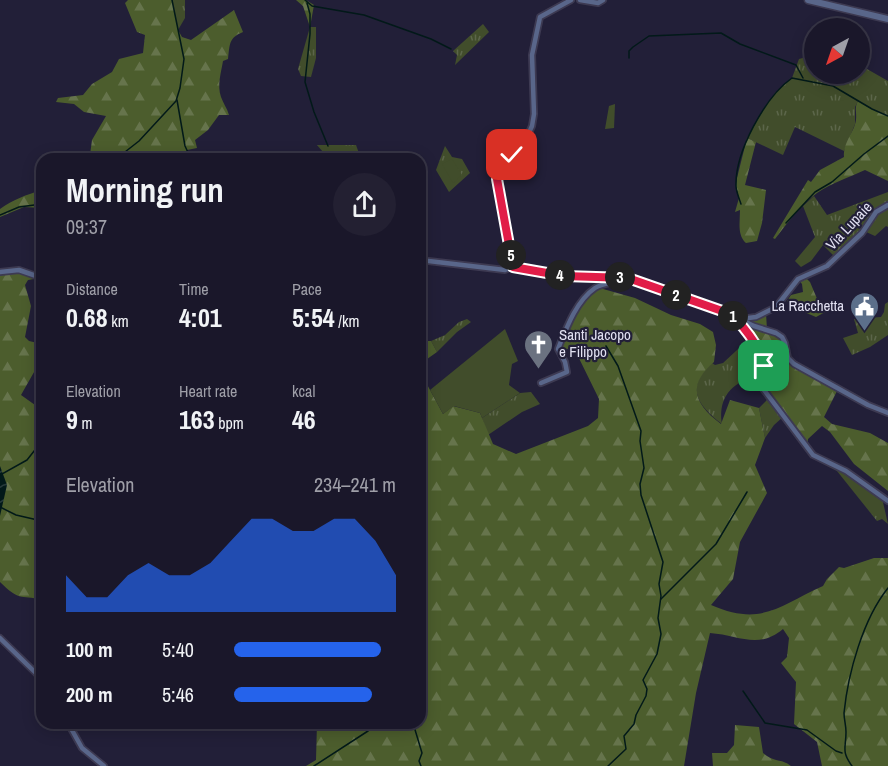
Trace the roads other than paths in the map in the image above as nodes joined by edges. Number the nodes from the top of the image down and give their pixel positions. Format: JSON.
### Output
{"nodes":[{"id":1,"x":571,"y":0,"type":"edge"},
{"id":2,"x":580,"y":0,"type":"edge"},
{"id":3,"x":603,"y":0,"type":"edge"},
{"id":4,"x":808,"y":0,"type":"edge"},
{"id":5,"x":888,"y":19,"type":"edge"},
{"id":6,"x":888,"y":205,"type":"edge"},
{"id":7,"x":426,"y":261,"type":"edge"},
{"id":8,"x":513,"y":267,"type":"junction"},
{"id":9,"x":0,"y":272,"type":"edge"},
{"id":10,"x":36,"y":276,"type":"edge"},
{"id":11,"x":620,"y":277,"type":"junction"},
{"id":12,"x":733,"y":316,"type":"junction"},
{"id":13,"x":741,"y":319,"type":"junction"},
{"id":14,"x":541,"y":383,"type":"dead end"},
{"id":15,"x":888,"y":413,"type":"edge"},
{"id":16,"x":888,"y":501,"type":"edge"},
{"id":17,"x":0,"y":638,"type":"edge"},
{"id":18,"x":36,"y":673,"type":"edge"},
{"id":19,"x":71,"y":729,"type":"edge"},
{"id":20,"x":104,"y":766,"type":"edge"}],
"edges":[{"from":1,"to":8,"type":"street"},
{"from":2,"to":3,"type":"street"},
{"from":4,"to":5,"type":"street"},
{"from":6,"to":13,"type":"street","name":"Via Lupaie"},
{"from":7,"to":8,"type":"street"},
{"from":8,"to":11,"type":"street"},
{"from":9,"to":10,"type":"street"},
{"from":11,"to":12,"type":"street"},
{"from":11,"to":14,"type":"street"},
{"from":12,"to":13,"type":"street"},
{"from":12,"to":16,"type":"street"},
{"from":13,"to":15,"type":"street"},
{"from":17,"to":18,"type":"street"},
{"from":19,"to":20,"type":"street"}]}
